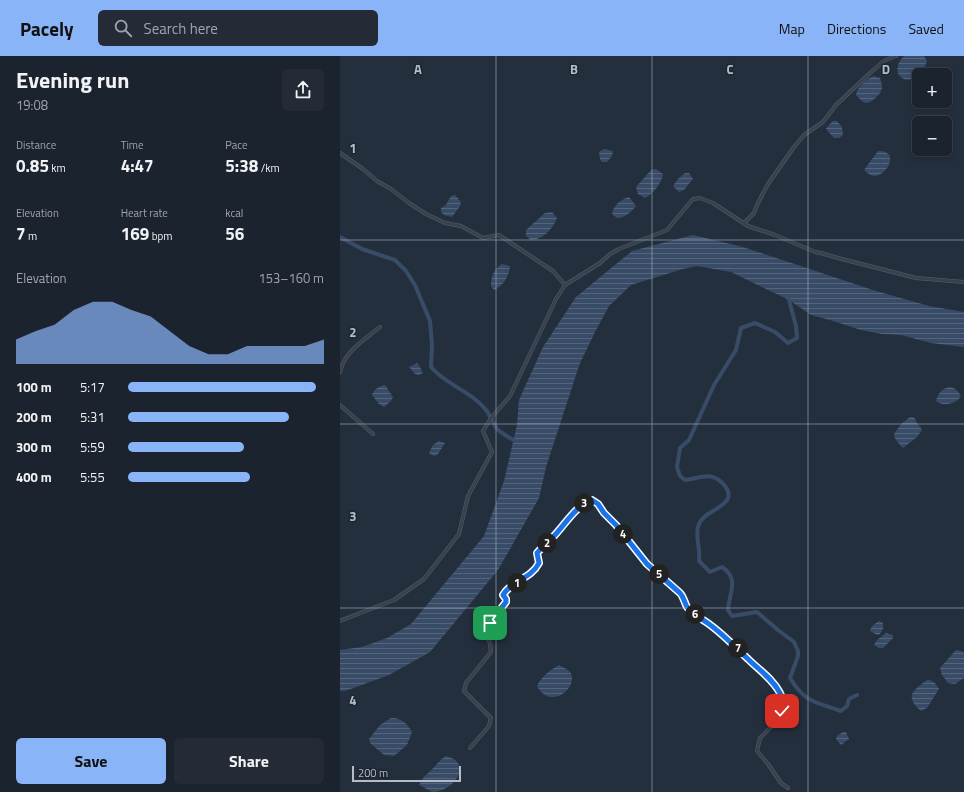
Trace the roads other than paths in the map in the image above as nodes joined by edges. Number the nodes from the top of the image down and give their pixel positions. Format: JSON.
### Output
{"nodes":[{"id":1,"x":896,"y":56,"type":"edge"},
{"id":2,"x":340,"y":153,"type":"edge"},
{"id":3,"x":744,"y":223,"type":"junction"},
{"id":4,"x":964,"y":282,"type":"edge"},
{"id":5,"x":565,"y":286,"type":"junction"},
{"id":6,"x":380,"y":327,"type":"dead end"},
{"id":7,"x":340,"y":372,"type":"edge"},
{"id":8,"x":340,"y":405,"type":"edge"},
{"id":9,"x":373,"y":434,"type":"dead end"},
{"id":10,"x":340,"y":621,"type":"edge"},
{"id":11,"x":470,"y":748,"type":"dead end"},
{"id":12,"x":788,"y":788,"type":"dead end"}],
"edges":[{"from":1,"to":3,"type":"street"},
{"from":2,"to":5,"type":"street"},
{"from":3,"to":4,"type":"street"},
{"from":3,"to":5,"type":"street"},
{"from":5,"to":10,"type":"street"},
{"from":6,"to":7,"type":"street"},
{"from":8,"to":9,"type":"street"},
{"from":11,"to":12,"type":"street"}]}
